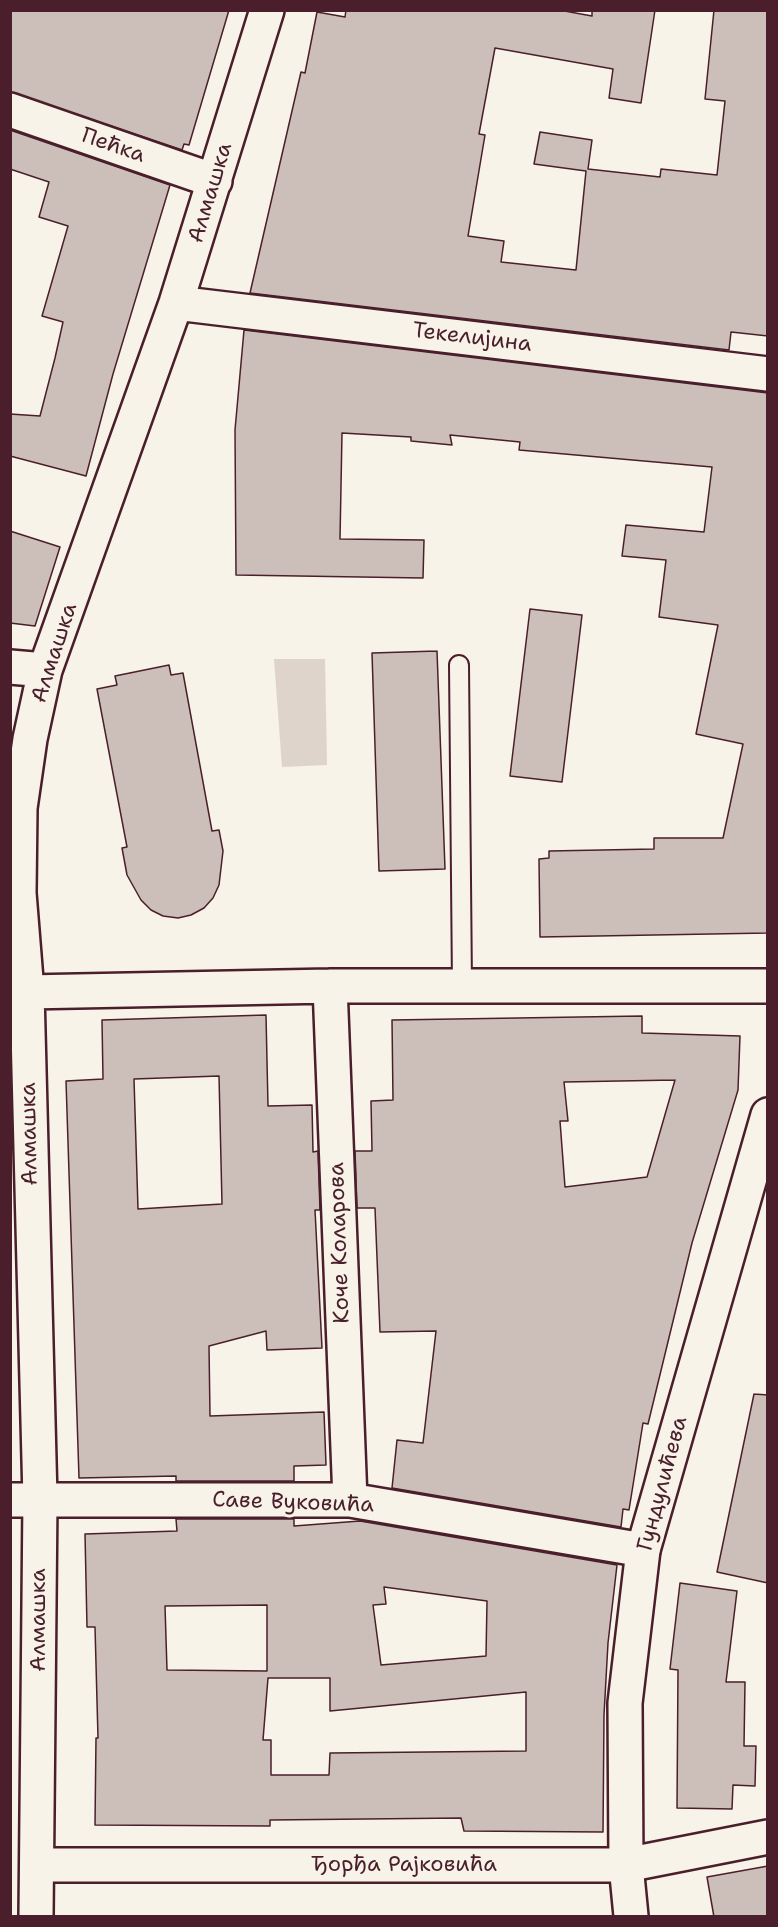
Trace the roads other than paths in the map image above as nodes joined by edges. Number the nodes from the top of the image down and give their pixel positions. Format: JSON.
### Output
{"nodes":[{"id":1,"x":267,"y":10,"type":"edge"},
{"id":2,"x":10,"y":110,"type":"edge"},
{"id":3,"x":215,"y":181,"type":"junction"},
{"id":4,"x":176,"y":303,"type":"junction"},
{"id":5,"x":768,"y":374,"type":"edge"},
{"id":6,"x":459,"y":665,"type":"dead end"},
{"id":7,"x":10,"y":667,"type":"edge"},
{"id":8,"x":45,"y":670,"type":"junction"},
{"id":9,"x":330,"y":986,"type":"junction"},
{"id":10,"x":462,"y":986,"type":"junction"},
{"id":11,"x":768,"y":986,"type":"edge"},
{"id":12,"x":27,"y":992,"type":"junction"},
{"id":13,"x":768,"y":1115,"type":"edge"},
{"id":14,"x":25,"y":1500,"type":"edge"},
{"id":15,"x":350,"y":1500,"type":"junction"},
{"id":16,"x":643,"y":1550,"type":"junction"},
{"id":17,"x":768,"y":1837,"type":"edge"},
{"id":18,"x":38,"y":1865,"type":"junction"},
{"id":19,"x":626,"y":1865,"type":"junction"},
{"id":20,"x":36,"y":1917,"type":"edge"},
{"id":21,"x":631,"y":1917,"type":"edge"}],
"edges":[{"from":1,"to":3,"type":"street","name":"Алмашка"},
{"from":2,"to":3,"type":"street","name":"Пећка"},
{"from":3,"to":4,"type":"street","name":"Алмашка"},
{"from":4,"to":5,"type":"street","name":"Текелијина"},
{"from":4,"to":8,"type":"street","name":"Алмашка"},
{"from":6,"to":10,"type":"lane"},
{"from":7,"to":8,"type":"street"},
{"from":8,"to":12,"type":"street","name":"Алмашка"},
{"from":9,"to":10,"type":"street"},
{"from":9,"to":12,"type":"street"},
{"from":9,"to":15,"type":"street","name":"Коче Коларова"},
{"from":10,"to":11,"type":"street"},
{"from":12,"to":14,"type":"street","name":"Алмашка"},
{"from":13,"to":16,"type":"street","name":"Гундулићева"},
{"from":14,"to":15,"type":"street","name":"Саве Вуковића"},
{"from":14,"to":18,"type":"street","name":"Алмашка"},
{"from":15,"to":16,"type":"street","name":"Саве Вуковића"},
{"from":16,"to":19,"type":"street","name":"Гундулићева"},
{"from":17,"to":19,"type":"street","name":"Ђорђа Рајковића"},
{"from":18,"to":19,"type":"street","name":"Ђорђа Рајковића"},
{"from":18,"to":20,"type":"street","name":"Алмашка"},
{"from":19,"to":21,"type":"street","name":"Гундулићева"}]}
